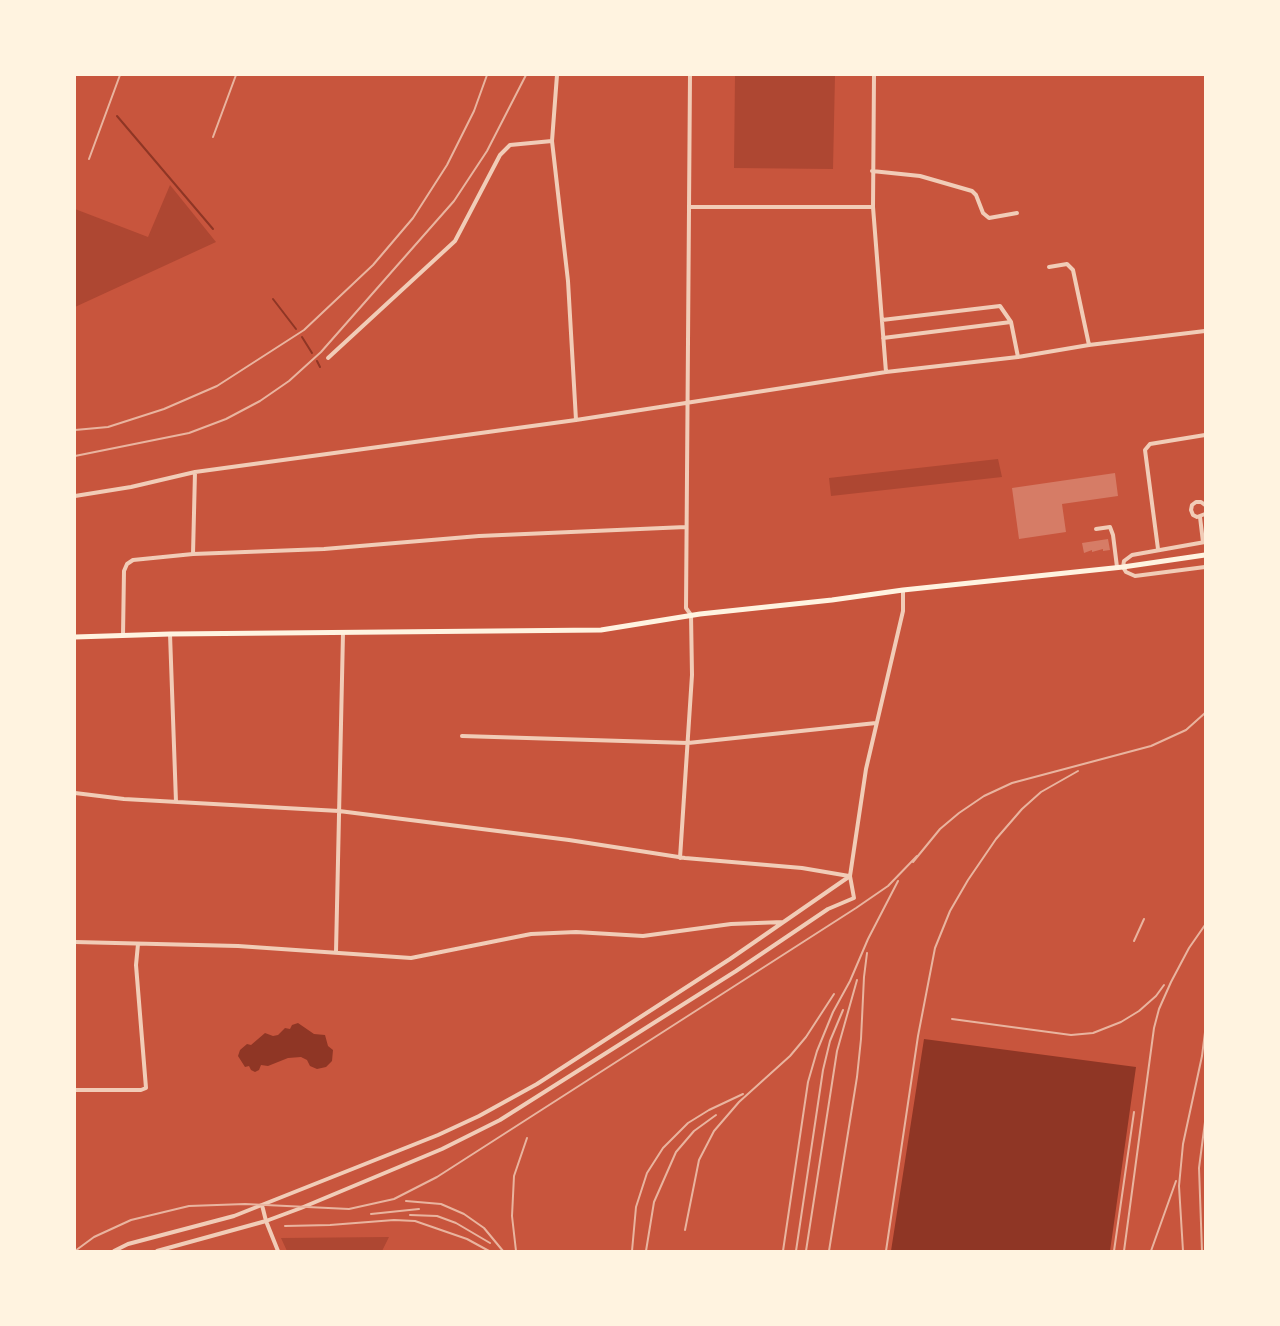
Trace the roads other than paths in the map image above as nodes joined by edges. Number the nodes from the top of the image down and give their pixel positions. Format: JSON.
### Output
{"nodes":[{"id":1,"x":558,"y":75,"type":"edge"},
{"id":2,"x":690,"y":75,"type":"edge"},
{"id":3,"x":874,"y":75,"type":"edge"},
{"id":4,"x":552,"y":141,"type":"junction"},
{"id":5,"x":872,"y":171,"type":"junction"},
{"id":6,"x":689,"y":207,"type":"junction"},
{"id":7,"x":873,"y":207,"type":"junction"},
{"id":8,"x":1017,"y":213,"type":"dead end"},
{"id":9,"x":1049,"y":267,"type":"dead end"},
{"id":10,"x":882,"y":320,"type":"junction"},
{"id":11,"x":1011,"y":322,"type":"junction"},
{"id":12,"x":1205,"y":331,"type":"edge"},
{"id":13,"x":883,"y":338,"type":"junction"},
{"id":14,"x":1089,"y":345,"type":"junction"},
{"id":15,"x":1018,"y":357,"type":"junction"},
{"id":16,"x":327,"y":358,"type":"dead end"},
{"id":17,"x":886,"y":372,"type":"junction"},
{"id":18,"x":686,"y":404,"type":"junction"},
{"id":19,"x":576,"y":420,"type":"junction"},
{"id":20,"x":1205,"y":435,"type":"edge"},
{"id":21,"x":195,"y":472,"type":"junction"},
{"id":22,"x":75,"y":496,"type":"edge"},
{"id":23,"x":1205,"y":505,"type":"edge"},
{"id":24,"x":1205,"y":514,"type":"edge"},
{"id":25,"x":1200,"y":518,"type":"junction"},
{"id":26,"x":686,"y":527,"type":"junction"},
{"id":27,"x":1096,"y":529,"type":"dead end"},
{"id":28,"x":1204,"y":542,"type":"edge"},
{"id":29,"x":1158,"y":549,"type":"junction"},
{"id":30,"x":193,"y":554,"type":"junction"},
{"id":31,"x":1205,"y":555,"type":"edge"},
{"id":32,"x":1120,"y":567,"type":"junction"},
{"id":33,"x":1205,"y":567,"type":"edge"},
{"id":34,"x":903,"y":590,"type":"junction"},
{"id":35,"x":691,"y":615,"type":"junction"},
{"id":36,"x":343,"y":633,"type":"junction"},
{"id":37,"x":170,"y":634,"type":"junction"},
{"id":38,"x":123,"y":635,"type":"junction"},
{"id":39,"x":75,"y":637,"type":"edge"},
{"id":40,"x":876,"y":723,"type":"junction"},
{"id":41,"x":462,"y":736,"type":"dead end"},
{"id":42,"x":688,"y":743,"type":"junction"},
{"id":43,"x":75,"y":794,"type":"edge"},
{"id":44,"x":176,"y":802,"type":"junction"},
{"id":45,"x":339,"y":811,"type":"junction"},
{"id":46,"x":680,"y":858,"type":"junction"},
{"id":47,"x":850,"y":876,"type":"junction"},
{"id":48,"x":784,"y":922,"type":"junction"},
{"id":49,"x":75,"y":942,"type":"edge"},
{"id":50,"x":138,"y":944,"type":"junction"},
{"id":51,"x":336,"y":952,"type":"junction"},
{"id":52,"x":75,"y":1090,"type":"edge"},
{"id":53,"x":262,"y":1205,"type":"junction"},
{"id":54,"x":266,"y":1221,"type":"junction"},
{"id":55,"x":114,"y":1251,"type":"edge"},
{"id":56,"x":157,"y":1251,"type":"edge"},
{"id":57,"x":278,"y":1251,"type":"edge"}],
"edges":[{"from":1,"to":4,"type":"street"},
{"from":2,"to":6,"type":"street"},
{"from":3,"to":5,"type":"street"},
{"from":4,"to":16,"type":"street"},
{"from":4,"to":19,"type":"street"},
{"from":5,"to":7,"type":"street"},
{"from":5,"to":8,"type":"street"},
{"from":6,"to":7,"type":"street"},
{"from":6,"to":18,"type":"street"},
{"from":7,"to":10,"type":"street"},
{"from":9,"to":14,"type":"street"},
{"from":10,"to":11,"type":"street"},
{"from":10,"to":13,"type":"street"},
{"from":11,"to":13,"type":"street"},
{"from":11,"to":15,"type":"street"},
{"from":12,"to":14,"type":"street"},
{"from":13,"to":17,"type":"street"},
{"from":14,"to":15,"type":"street"},
{"from":15,"to":17,"type":"street"},
{"from":17,"to":18,"type":"street"},
{"from":18,"to":19,"type":"street"},
{"from":18,"to":26,"type":"street"},
{"from":19,"to":21,"type":"street"},
{"from":20,"to":29,"type":"street"},
{"from":21,"to":22,"type":"street"},
{"from":21,"to":30,"type":"street"},
{"from":23,"to":25,"type":"street"},
{"from":24,"to":25,"type":"street"},
{"from":25,"to":28,"type":"street"},
{"from":26,"to":30,"type":"street"},
{"from":26,"to":35,"type":"street"},
{"from":27,"to":32,"type":"street"},
{"from":28,"to":29,"type":"street"},
{"from":29,"to":32,"type":"street"},
{"from":30,"to":38,"type":"street"},
{"from":31,"to":32,"type":"main road"},
{"from":32,"to":33,"type":"street"},
{"from":32,"to":34,"type":"main road"},
{"from":34,"to":35,"type":"main road"},
{"from":34,"to":40,"type":"street"},
{"from":35,"to":36,"type":"main road"},
{"from":35,"to":42,"type":"street"},
{"from":36,"to":37,"type":"main road"},
{"from":36,"to":45,"type":"street"},
{"from":37,"to":38,"type":"main road"},
{"from":37,"to":44,"type":"street"},
{"from":38,"to":39,"type":"main road"},
{"from":40,"to":42,"type":"street"},
{"from":40,"to":47,"type":"street"},
{"from":41,"to":42,"type":"street"},
{"from":42,"to":46,"type":"street"},
{"from":43,"to":44,"type":"street"},
{"from":44,"to":45,"type":"street"},
{"from":45,"to":46,"type":"street"},
{"from":45,"to":51,"type":"street"},
{"from":46,"to":47,"type":"street"},
{"from":47,"to":48,"type":"street"},
{"from":47,"to":54,"type":"street"},
{"from":48,"to":51,"type":"street"},
{"from":48,"to":53,"type":"street"},
{"from":49,"to":50,"type":"street"},
{"from":50,"to":51,"type":"street"},
{"from":50,"to":52,"type":"street"},
{"from":53,"to":54,"type":"street"},
{"from":53,"to":55,"type":"street"},
{"from":54,"to":56,"type":"street"},
{"from":54,"to":57,"type":"street"}]}
